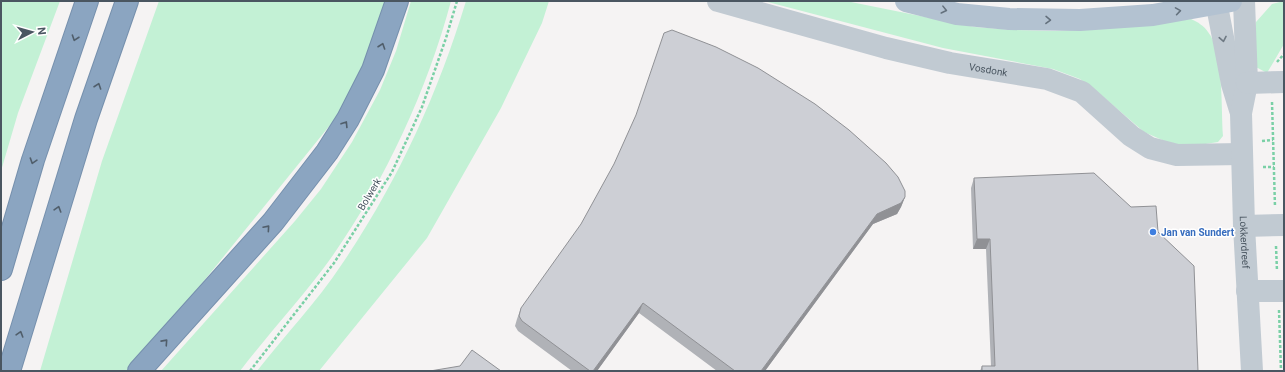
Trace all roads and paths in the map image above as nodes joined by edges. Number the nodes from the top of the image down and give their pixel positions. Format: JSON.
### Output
{"nodes":[{"id":1,"x":88,"y":1,"type":"edge"},
{"id":2,"x":127,"y":1,"type":"edge"},
{"id":3,"x":397,"y":1,"type":"edge"},
{"id":4,"x":456,"y":1,"type":"edge"},
{"id":5,"x":718,"y":1,"type":"edge"},
{"id":6,"x":906,"y":1,"type":"edge"},
{"id":7,"x":1244,"y":1,"type":"edge"},
{"id":8,"x":1221,"y":2,"type":"edge"},
{"id":9,"x":1284,"y":82,"type":"edge"},
{"id":10,"x":1247,"y":83,"type":"junction"},
{"id":11,"x":1241,"y":113,"type":"junction"},
{"id":12,"x":1242,"y":154,"type":"junction"},
{"id":13,"x":1284,"y":225,"type":"edge"},
{"id":14,"x":1244,"y":226,"type":"junction"},
{"id":15,"x":1,"y":268,"type":"edge"},
{"id":16,"x":1247,"y":291,"type":"junction"},
{"id":17,"x":1284,"y":291,"type":"edge"},
{"id":18,"x":9,"y":371,"type":"edge"},
{"id":19,"x":139,"y":371,"type":"edge"},
{"id":20,"x":250,"y":371,"type":"edge"},
{"id":21,"x":1252,"y":371,"type":"edge"}],
"edges":[{"from":1,"to":15,"type":"highway","one_way":true},
{"from":18,"to":2,"type":"highway","one_way":true},
{"from":19,"to":3,"type":"highway","one_way":true},
{"from":4,"to":20,"type":"path","name":"Bolwerk"},
{"from":5,"to":12,"type":"street","name":"Vosdonk"},
{"from":6,"to":8,"type":"main road","one_way":true},
{"from":7,"to":10,"type":"street","name":"Lokkerdreef"},
{"from":8,"to":11,"type":"street","name":"Lokkerdreef","one_way":true},
{"from":9,"to":10,"type":"street"},
{"from":10,"to":11,"type":"street","name":"Lokkerdreef"},
{"from":11,"to":12,"type":"street","name":"Lokkerdreef"},
{"from":12,"to":14,"type":"street","name":"Lokkerdreef"},
{"from":13,"to":14,"type":"street"},
{"from":14,"to":16,"type":"street","name":"Lokkerdreef"},
{"from":16,"to":17,"type":"street"},
{"from":16,"to":21,"type":"street","name":"Lokkerdreef"}]}
